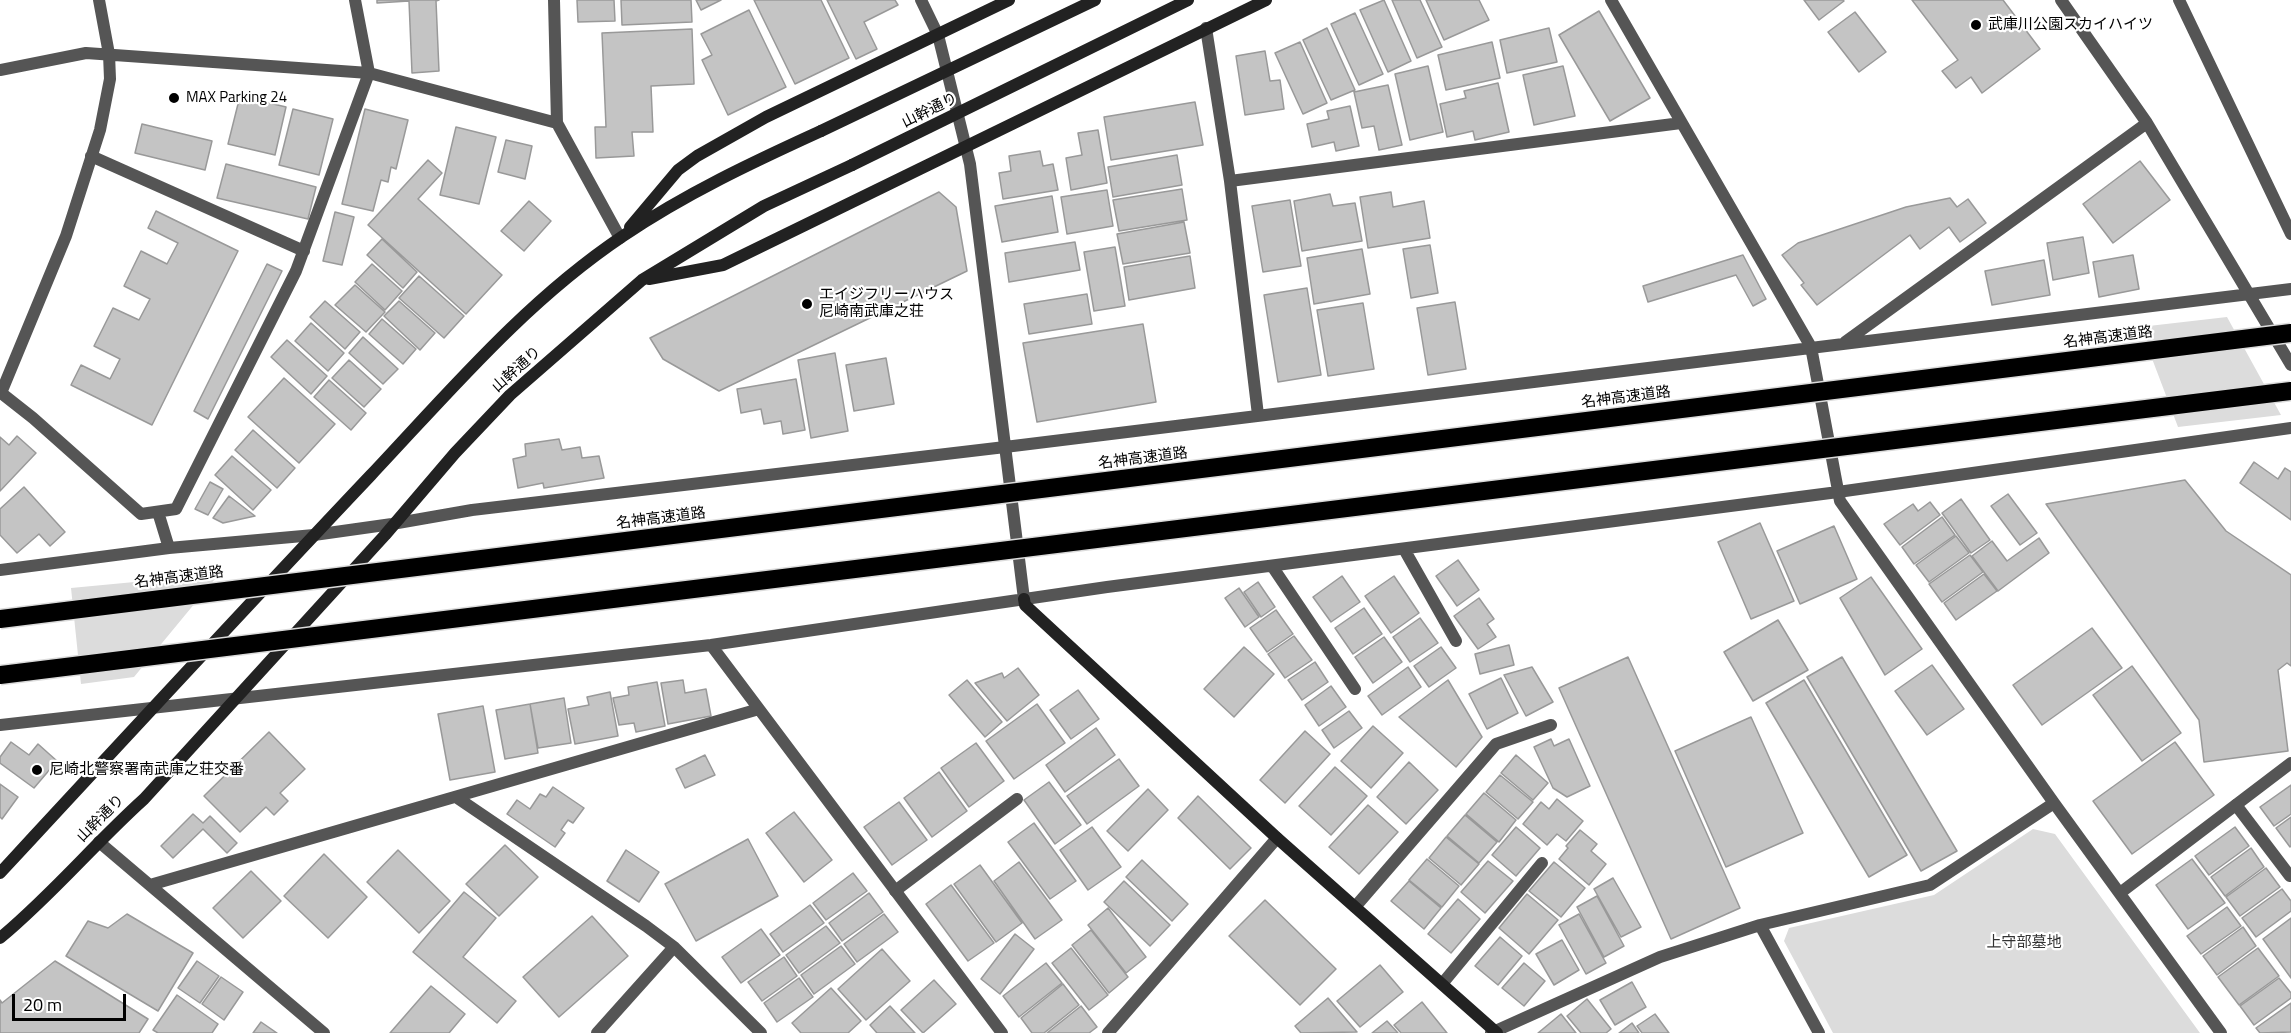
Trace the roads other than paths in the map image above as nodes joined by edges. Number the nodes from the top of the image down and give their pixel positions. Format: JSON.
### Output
{"nodes":[{"id":1,"x":99,"y":0,"type":"edge"},
{"id":2,"x":354,"y":0,"type":"edge"},
{"id":3,"x":554,"y":0,"type":"edge"},
{"id":4,"x":921,"y":0,"type":"edge"},
{"id":5,"x":1009,"y":0,"type":"edge"},
{"id":6,"x":1095,"y":0,"type":"edge"},
{"id":7,"x":1188,"y":0,"type":"edge"},
{"id":8,"x":1266,"y":0,"type":"edge"},
{"id":9,"x":1611,"y":0,"type":"edge"},
{"id":10,"x":2061,"y":0,"type":"edge"},
{"id":11,"x":2179,"y":0,"type":"edge"},
{"id":12,"x":1206,"y":28,"type":"junction"},
{"id":13,"x":938,"y":34,"type":"junction"},
{"id":14,"x":109,"y":54,"type":"junction"},
{"id":15,"x":0,"y":70,"type":"edge"},
{"id":16,"x":369,"y":73,"type":"junction"},
{"id":17,"x":557,"y":123,"type":"junction"},
{"id":18,"x":1681,"y":123,"type":"junction"},
{"id":19,"x":2147,"y":123,"type":"junction"},
{"id":20,"x":965,"y":148,"type":"junction"},
{"id":21,"x":91,"y":156,"type":"junction"},
{"id":22,"x":1230,"y":181,"type":"junction"},
{"id":23,"x":2291,"y":234,"type":"edge"},
{"id":24,"x":622,"y":236,"type":"junction"},
{"id":25,"x":304,"y":251,"type":"junction"},
{"id":26,"x":642,"y":280,"type":"junction"},
{"id":27,"x":2291,"y":289,"type":"edge"},
{"id":28,"x":2249,"y":295,"type":"junction"},
{"id":29,"x":2291,"y":333,"type":"edge"},
{"id":30,"x":1843,"y":343,"type":"junction"},
{"id":31,"x":1811,"y":347,"type":"junction"},
{"id":32,"x":2291,"y":365,"type":"edge"},
{"id":33,"x":2291,"y":391,"type":"edge"},
{"id":34,"x":1,"y":393,"type":"edge"},
{"id":35,"x":1257,"y":415,"type":"junction"},
{"id":36,"x":2291,"y":428,"type":"edge"},
{"id":37,"x":1005,"y":447,"type":"junction"},
{"id":38,"x":1838,"y":492,"type":"junction"},
{"id":39,"x":158,"y":512,"type":"junction"},
{"id":40,"x":392,"y":524,"type":"junction"},
{"id":41,"x":314,"y":535,"type":"junction"},
{"id":42,"x":169,"y":549,"type":"junction"},
{"id":43,"x":1404,"y":549,"type":"junction"},
{"id":44,"x":1272,"y":566,"type":"junction"},
{"id":45,"x":0,"y":570,"type":"edge"},
{"id":46,"x":1024,"y":599,"type":"junction"},
{"id":47,"x":0,"y":619,"type":"edge"},
{"id":48,"x":1456,"y":641,"type":"dead end"},
{"id":49,"x":711,"y":645,"type":"junction"},
{"id":50,"x":0,"y":675,"type":"edge"},
{"id":51,"x":1355,"y":689,"type":"dead end"},
{"id":52,"x":237,"y":699,"type":"junction"},
{"id":53,"x":153,"y":709,"type":"junction"},
{"id":54,"x":759,"y":709,"type":"junction"},
{"id":55,"x":0,"y":725,"type":"edge"},
{"id":56,"x":1551,"y":725,"type":"dead end"},
{"id":57,"x":2291,"y":764,"type":"edge"},
{"id":58,"x":456,"y":796,"type":"junction"},
{"id":59,"x":1017,"y":799,"type":"dead end"},
{"id":60,"x":2054,"y":803,"type":"junction"},
{"id":61,"x":2236,"y":805,"type":"junction"},
{"id":62,"x":1277,"y":838,"type":"junction"},
{"id":63,"x":99,"y":842,"type":"junction"},
{"id":64,"x":1542,"y":863,"type":"dead end"},
{"id":65,"x":0,"y":873,"type":"edge"},
{"id":66,"x":2290,"y":876,"type":"edge"},
{"id":67,"x":150,"y":885,"type":"junction"},
{"id":68,"x":895,"y":891,"type":"junction"},
{"id":69,"x":2120,"y":893,"type":"junction"},
{"id":70,"x":1355,"y":907,"type":"junction"},
{"id":71,"x":1760,"y":925,"type":"junction"},
{"id":72,"x":0,"y":938,"type":"edge"},
{"id":73,"x":674,"y":947,"type":"junction"},
{"id":74,"x":1442,"y":984,"type":"junction"},
{"id":75,"x":1494,"y":1032,"type":"edge"},
{"id":76,"x":324,"y":1033,"type":"edge"},
{"id":77,"x":597,"y":1033,"type":"edge"},
{"id":78,"x":761,"y":1033,"type":"edge"},
{"id":79,"x":1002,"y":1033,"type":"edge"},
{"id":80,"x":1108,"y":1033,"type":"edge"},
{"id":81,"x":1819,"y":1033,"type":"edge"},
{"id":82,"x":2221,"y":1033,"type":"edge"}],
"edges":[{"from":1,"to":14,"type":"street"},
{"from":2,"to":16,"type":"street"},
{"from":3,"to":17,"type":"street"},
{"from":4,"to":13,"type":"street"},
{"from":5,"to":13,"type":"street"},
{"from":6,"to":24,"type":"street","name":"山幹通り","bridge":true},
{"from":7,"to":26,"type":"street","name":"山幹通り","bridge":true},
{"from":8,"to":12,"type":"street"},
{"from":9,"to":18,"type":"street"},
{"from":10,"to":19,"type":"street"},
{"from":11,"to":23,"type":"street"},
{"from":12,"to":20,"type":"street"},
{"from":12,"to":22,"type":"street"},
{"from":13,"to":20,"type":"street"},
{"from":13,"to":24,"type":"street"},
{"from":14,"to":15,"type":"street"},
{"from":14,"to":16,"type":"street"},
{"from":14,"to":21,"type":"street"},
{"from":16,"to":17,"type":"street"},
{"from":16,"to":25,"type":"street"},
{"from":17,"to":24,"type":"street"},
{"from":18,"to":22,"type":"street"},
{"from":18,"to":31,"type":"street"},
{"from":19,"to":28,"type":"street"},
{"from":19,"to":30,"type":"street"},
{"from":20,"to":26,"type":"street"},
{"from":20,"to":37,"type":"street"},
{"from":21,"to":25,"type":"street"},
{"from":21,"to":34,"type":"street"},
{"from":22,"to":35,"type":"street"},
{"from":24,"to":41,"type":"street","name":"山幹通り"},
{"from":25,"to":39,"type":"street"},
{"from":26,"to":40,"type":"street","name":"山幹通り"},
{"from":27,"to":28,"type":"street"},
{"from":28,"to":30,"type":"street"},
{"from":28,"to":32,"type":"street"},
{"from":29,"to":47,"type":"highway","name":"名神高速道路","bridge":true},
{"from":30,"to":31,"type":"street"},
{"from":31,"to":35,"type":"street"},
{"from":31,"to":38,"type":"street"},
{"from":33,"to":50,"type":"highway","bridge":true},
{"from":34,"to":39,"type":"street"},
{"from":35,"to":37,"type":"street"},
{"from":36,"to":38,"type":"street"},
{"from":37,"to":40,"type":"street"},
{"from":37,"to":46,"type":"street"},
{"from":38,"to":43,"type":"street"},
{"from":38,"to":60,"type":"street"},
{"from":39,"to":42,"type":"street"},
{"from":40,"to":41,"type":"street"},
{"from":40,"to":52,"type":"street","name":"山幹通り"},
{"from":41,"to":42,"type":"street"},
{"from":41,"to":53,"type":"street","name":"山幹通り"},
{"from":42,"to":45,"type":"street"},
{"from":43,"to":44,"type":"street"},
{"from":43,"to":48,"type":"street"},
{"from":44,"to":46,"type":"street"},
{"from":44,"to":51,"type":"street"},
{"from":46,"to":49,"type":"street"},
{"from":46,"to":62,"type":"street"},
{"from":49,"to":52,"type":"street"},
{"from":49,"to":54,"type":"street"},
{"from":52,"to":53,"type":"street"},
{"from":52,"to":63,"type":"street","name":"山幹通り"},
{"from":53,"to":55,"type":"street"},
{"from":53,"to":65,"type":"street","name":"山幹通り"},
{"from":54,"to":58,"type":"street"},
{"from":54,"to":68,"type":"street"},
{"from":56,"to":70,"type":"street"},
{"from":57,"to":61,"type":"street"},
{"from":58,"to":67,"type":"street"},
{"from":58,"to":73,"type":"street"},
{"from":59,"to":68,"type":"street"},
{"from":60,"to":69,"type":"street"},
{"from":60,"to":71,"type":"street"},
{"from":61,"to":66,"type":"street"},
{"from":61,"to":69,"type":"street"},
{"from":62,"to":70,"type":"street"},
{"from":62,"to":80,"type":"street"},
{"from":63,"to":67,"type":"street"},
{"from":63,"to":72,"type":"street","name":"山幹通り"},
{"from":64,"to":74,"type":"street"},
{"from":67,"to":76,"type":"street"},
{"from":68,"to":79,"type":"street"},
{"from":69,"to":82,"type":"street"},
{"from":70,"to":74,"type":"street"},
{"from":71,"to":75,"type":"street"},
{"from":71,"to":81,"type":"street"},
{"from":73,"to":77,"type":"street"},
{"from":73,"to":78,"type":"street"},
{"from":74,"to":75,"type":"street"}]}
